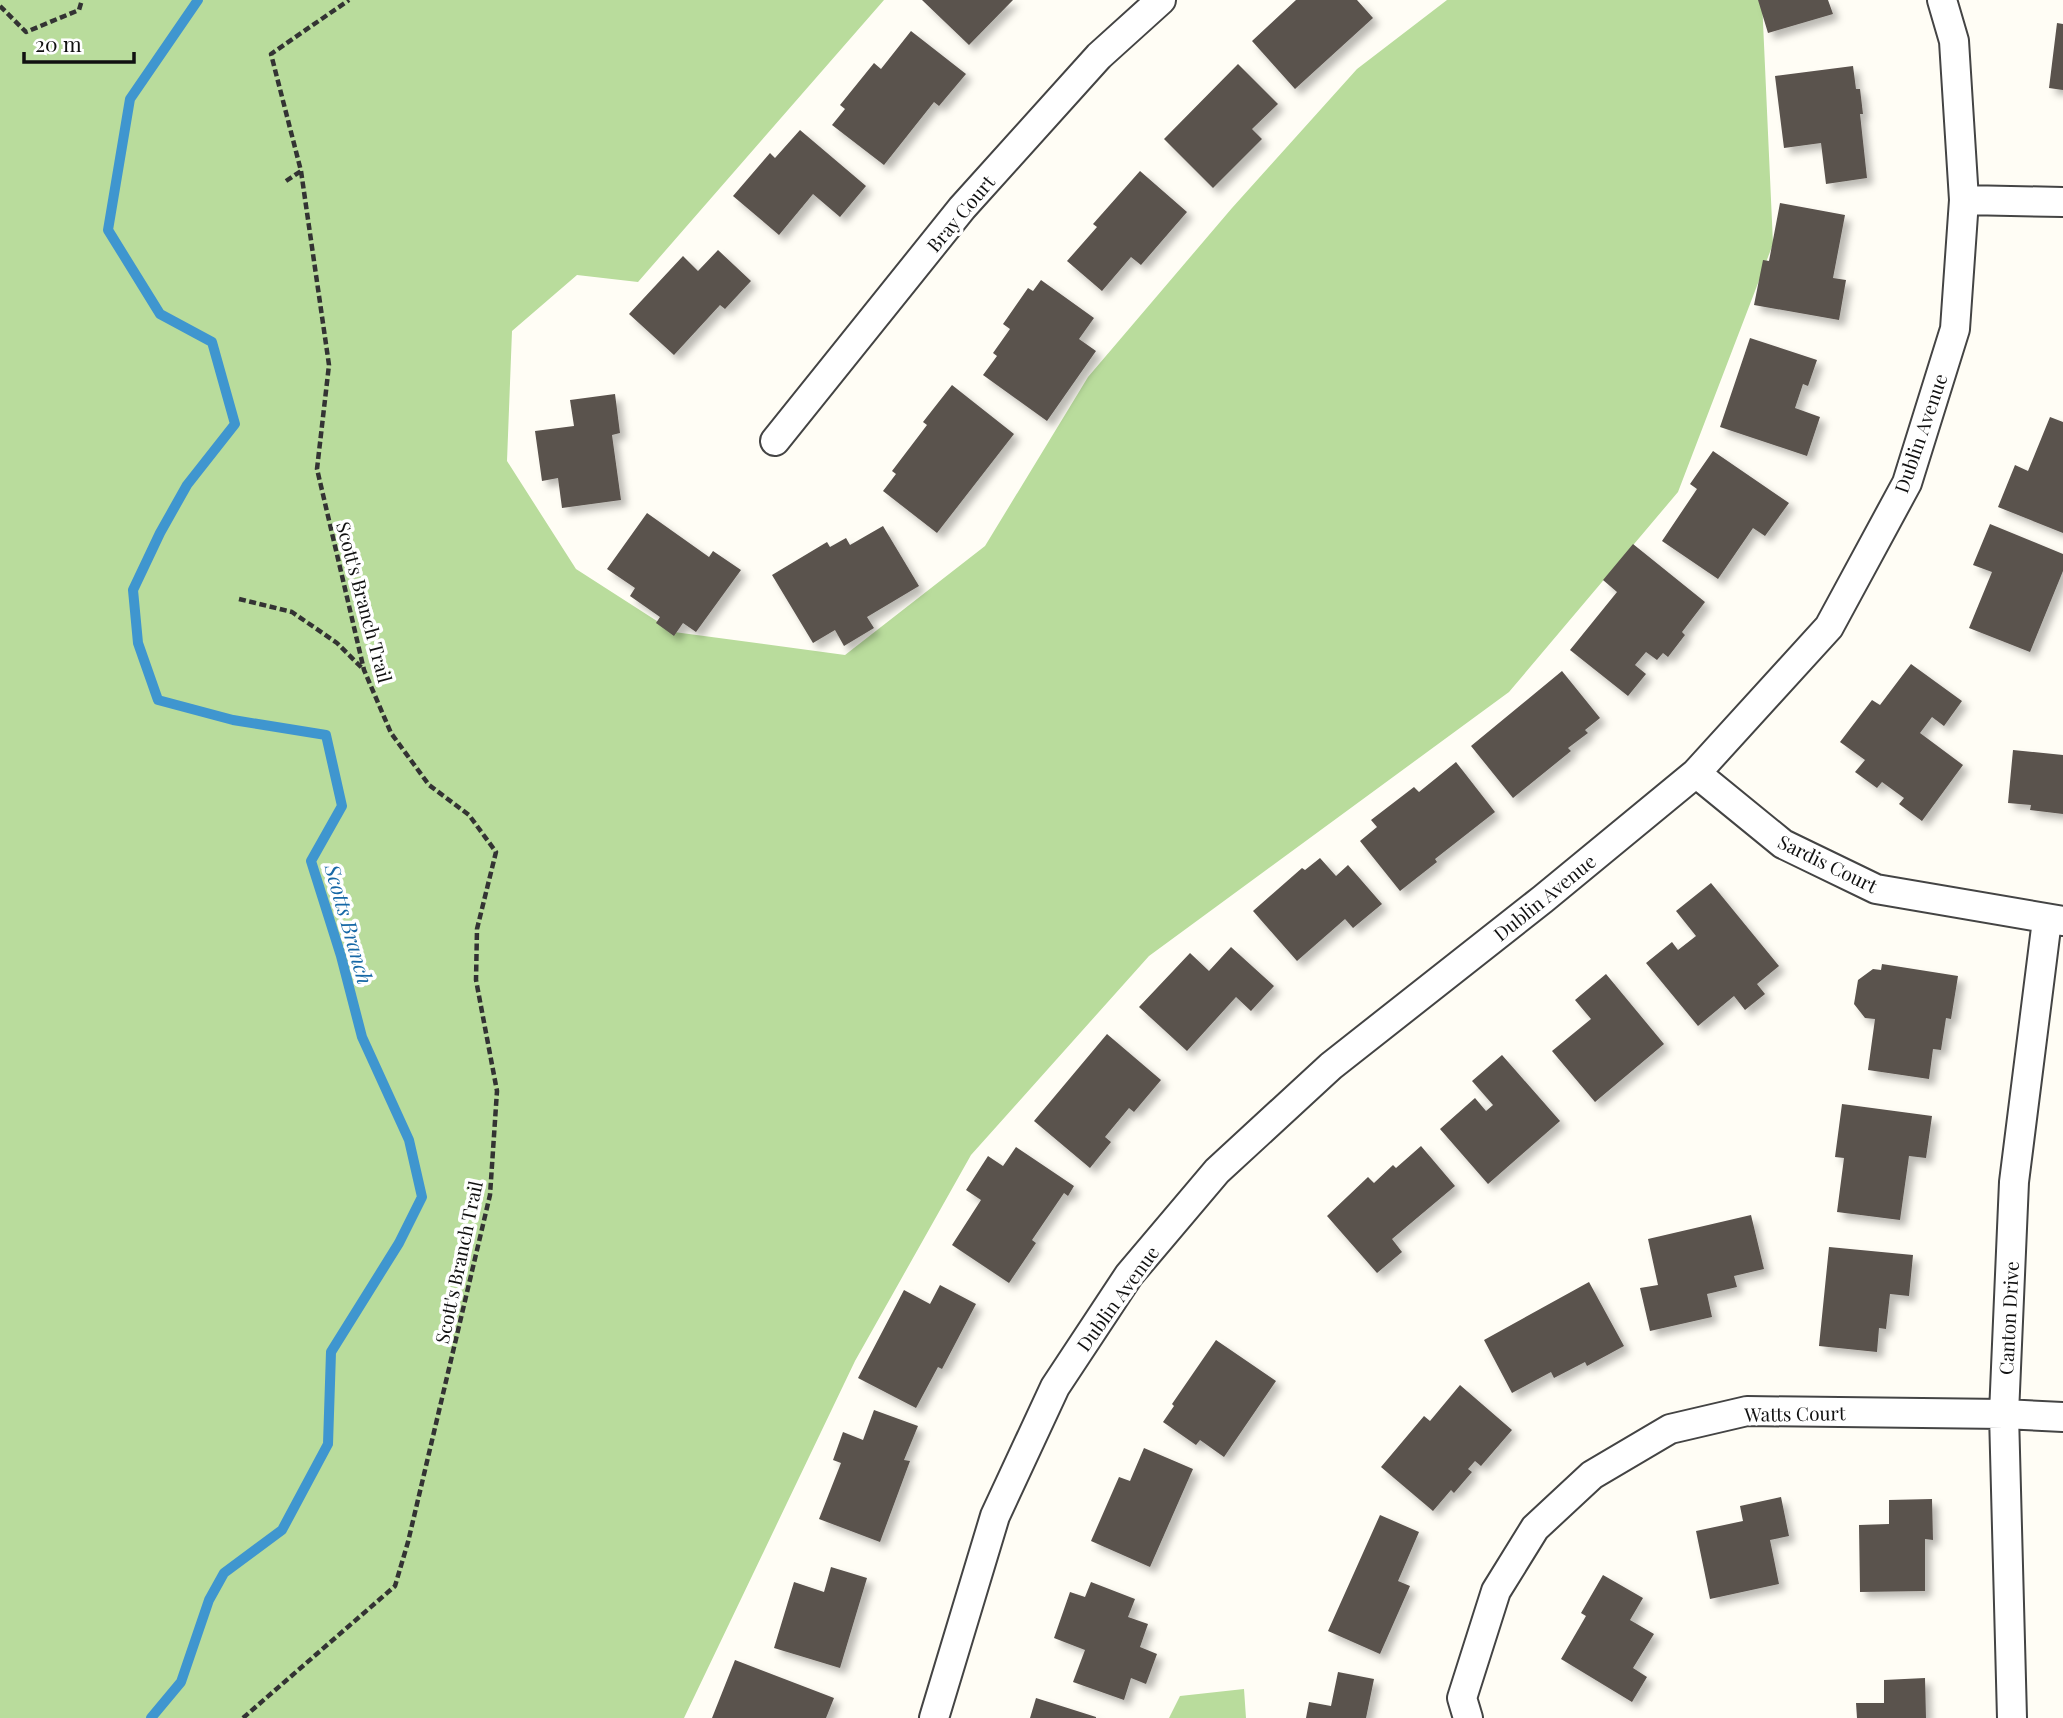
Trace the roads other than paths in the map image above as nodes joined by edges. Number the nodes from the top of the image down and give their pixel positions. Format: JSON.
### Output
{"nodes":[{"id":1,"x":1161,"y":0,"type":"edge"},
{"id":2,"x":1942,"y":0,"type":"edge"},
{"id":3,"x":1964,"y":200,"type":"junction"},
{"id":4,"x":2063,"y":202,"type":"edge"},
{"id":5,"x":775,"y":441,"type":"dead end"},
{"id":6,"x":1696,"y":773,"type":"junction"},
{"id":7,"x":2055,"y":920,"type":"edge"},
{"id":8,"x":2004,"y":1414,"type":"junction"},
{"id":9,"x":2063,"y":1417,"type":"edge"},
{"id":10,"x":934,"y":1718,"type":"edge"},
{"id":11,"x":1468,"y":1718,"type":"edge"},
{"id":12,"x":2012,"y":1718,"type":"edge"}],
"edges":[{"from":1,"to":5,"type":"street","name":"Bray Court"},
{"from":2,"to":3,"type":"street","name":"Dublin Avenue"},
{"from":3,"to":4,"type":"street"},
{"from":3,"to":6,"type":"street","name":"Dublin Avenue"},
{"from":6,"to":7,"type":"street","name":"Sardis Court"},
{"from":6,"to":10,"type":"street","name":"Dublin Avenue"},
{"from":7,"to":8,"type":"street","name":"Canton Drive"},
{"from":8,"to":9,"type":"street","name":"Watts Court"},
{"from":8,"to":11,"type":"street","name":"Watts Court"},
{"from":8,"to":12,"type":"street","name":"Canton Drive"}]}
